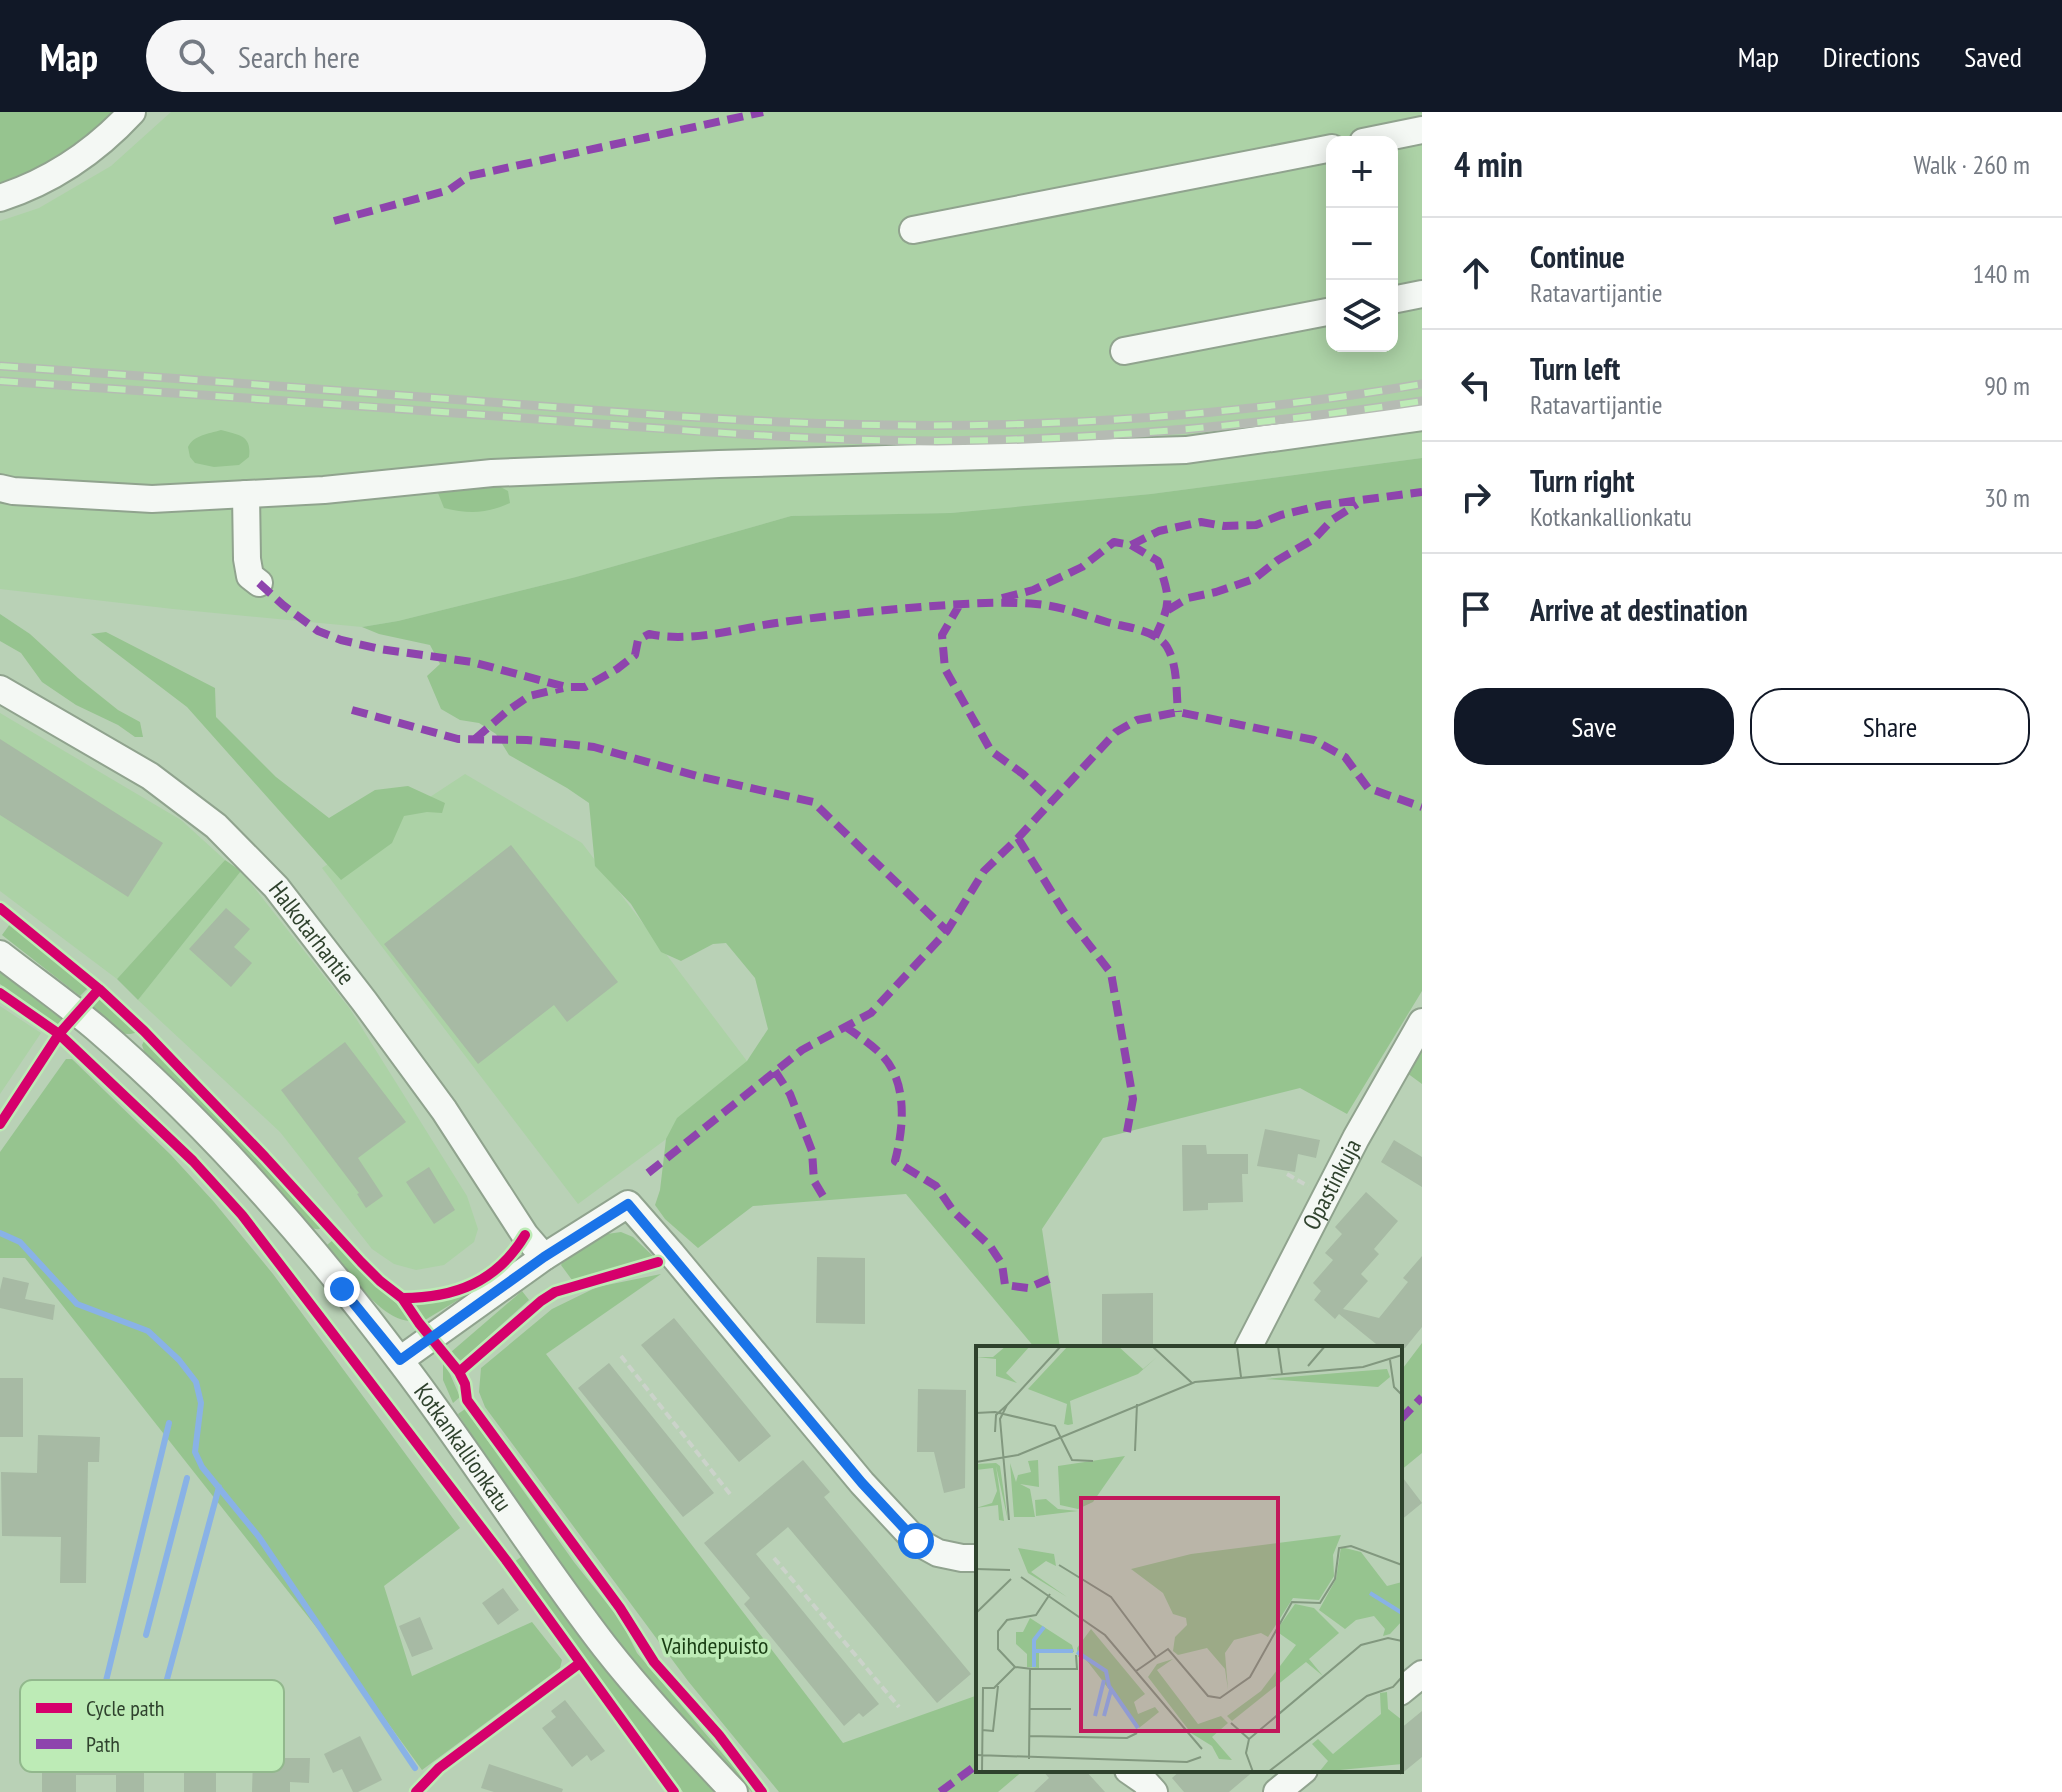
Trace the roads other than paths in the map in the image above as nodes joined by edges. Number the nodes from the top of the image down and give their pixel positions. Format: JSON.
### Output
{"nodes":[{"id":1,"x":132,"y":112,"type":"edge"},
{"id":2,"x":1422,"y":130,"type":"edge"},
{"id":3,"x":1392,"y":136,"type":"edge"},
{"id":4,"x":1326,"y":149,"type":"edge"},
{"id":5,"x":0,"y":198,"type":"edge"},
{"id":6,"x":913,"y":230,"type":"dead end"},
{"id":7,"x":1422,"y":294,"type":"edge"},
{"id":8,"x":1398,"y":299,"type":"edge"},
{"id":9,"x":1326,"y":312,"type":"edge"},
{"id":10,"x":1124,"y":351,"type":"dead end"},
{"id":11,"x":1422,"y":417,"type":"edge"},
{"id":12,"x":0,"y":488,"type":"edge"},
{"id":13,"x":246,"y":494,"type":"junction"},
{"id":14,"x":259,"y":583,"type":"dead end"},
{"id":15,"x":0,"y":689,"type":"edge"},
{"id":16,"x":0,"y":954,"type":"edge"},
{"id":17,"x":1422,"y":1022,"type":"edge"},
{"id":18,"x":544,"y":1257,"type":"junction"},
{"id":19,"x":1249,"y":1346,"type":"edge"},
{"id":20,"x":400,"y":1360,"type":"junction"},
{"id":21,"x":976,"y":1558,"type":"edge"},
{"id":22,"x":1422,"y":1674,"type":"edge"},
{"id":23,"x":1402,"y":1690,"type":"edge"},
{"id":24,"x":1131,"y":1772,"type":"edge"},
{"id":25,"x":1302,"y":1772,"type":"edge"},
{"id":26,"x":734,"y":1792,"type":"edge"},
{"id":27,"x":1154,"y":1792,"type":"edge"},
{"id":28,"x":1277,"y":1792,"type":"edge"}],
"edges":[{"from":1,"to":5,"type":"street"},
{"from":2,"to":3,"type":"street"},
{"from":4,"to":6,"type":"street"},
{"from":7,"to":8,"type":"street"},
{"from":9,"to":10,"type":"street"},
{"from":11,"to":13,"type":"street"},
{"from":12,"to":13,"type":"street"},
{"from":13,"to":14,"type":"street"},
{"from":15,"to":18,"type":"street","name":"Halkotarhantie"},
{"from":16,"to":20,"type":"street","name":"Kotkankallionkatu"},
{"from":17,"to":19,"type":"street","name":"Opastinkuja"},
{"from":18,"to":20,"type":"street"},
{"from":18,"to":21,"type":"street"},
{"from":20,"to":26,"type":"street","name":"Kotkankallionkatu"},
{"from":22,"to":23,"type":"street"},
{"from":24,"to":27,"type":"street"},
{"from":25,"to":28,"type":"street"}]}
